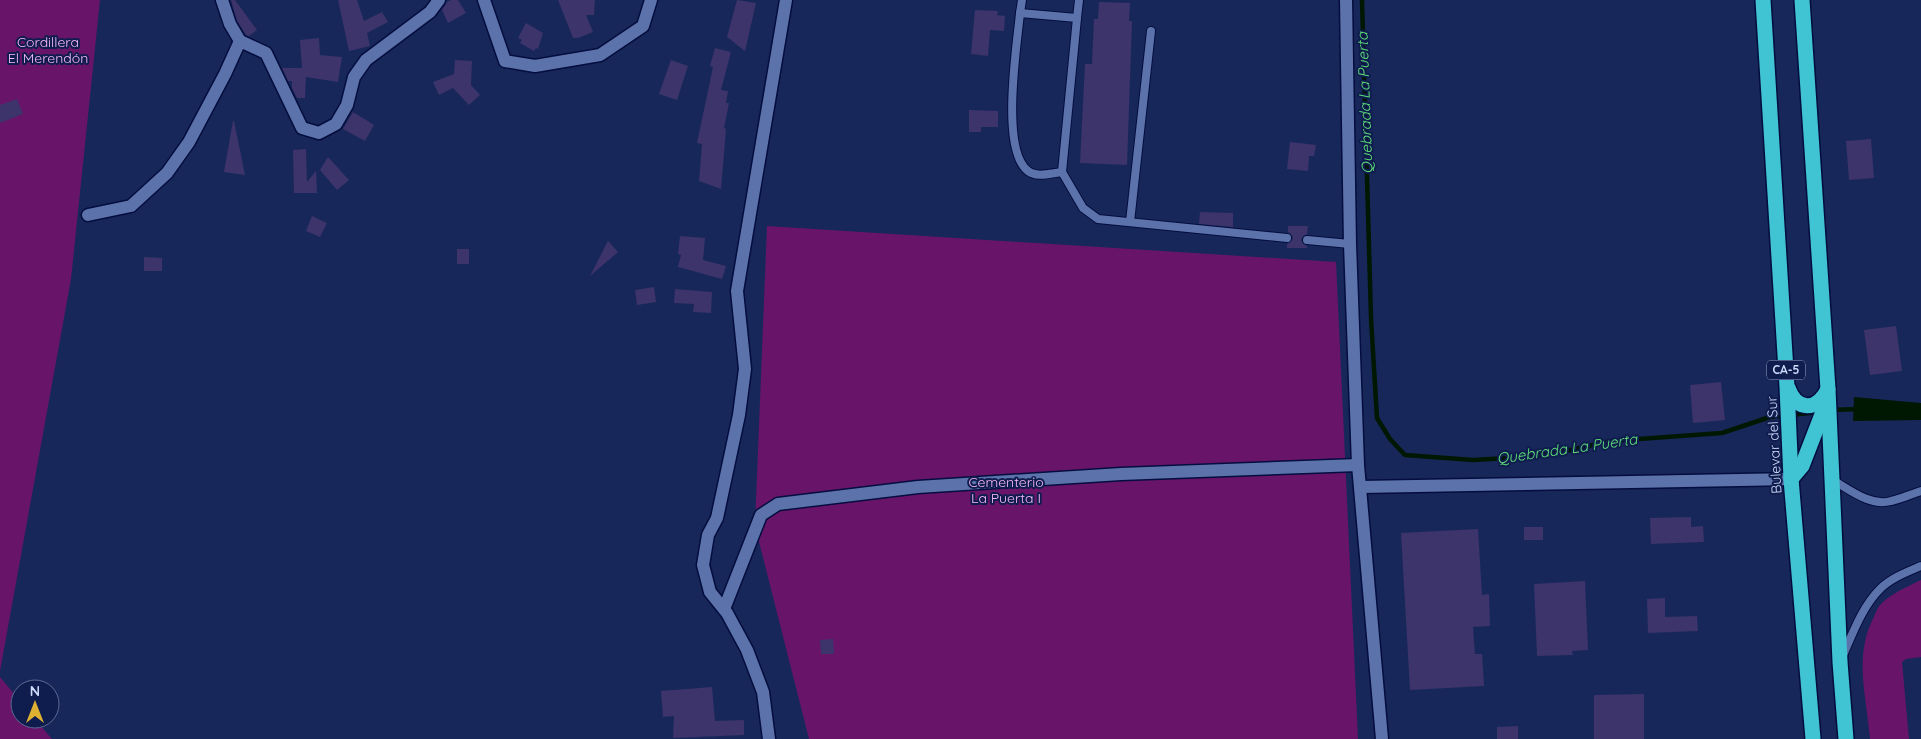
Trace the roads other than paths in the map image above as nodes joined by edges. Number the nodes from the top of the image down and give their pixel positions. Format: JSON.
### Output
{"nodes":[{"id":1,"x":222,"y":0,"type":"edge"},
{"id":2,"x":439,"y":0,"type":"edge"},
{"id":3,"x":484,"y":0,"type":"edge"},
{"id":4,"x":650,"y":0,"type":"edge"},
{"id":5,"x":786,"y":0,"type":"edge"},
{"id":6,"x":1022,"y":0,"type":"edge"},
{"id":7,"x":1079,"y":0,"type":"edge"},
{"id":8,"x":1346,"y":0,"type":"edge"},
{"id":9,"x":1763,"y":0,"type":"edge"},
{"id":10,"x":1802,"y":0,"type":"edge"},
{"id":11,"x":1020,"y":13,"type":"junction"},
{"id":12,"x":1078,"y":18,"type":"junction"},
{"id":13,"x":1151,"y":30,"type":"dead end"},
{"id":14,"x":240,"y":41,"type":"junction"},
{"id":15,"x":1062,"y":172,"type":"junction"},
{"id":16,"x":88,"y":215,"type":"dead end"},
{"id":17,"x":1130,"y":222,"type":"junction"},
{"id":18,"x":1288,"y":238,"type":"dead end"},
{"id":19,"x":1307,"y":240,"type":"dead end"},
{"id":20,"x":1350,"y":244,"type":"junction"},
{"id":21,"x":1787,"y":387,"type":"junction"},
{"id":22,"x":1828,"y":393,"type":"junction"},
{"id":23,"x":1358,"y":465,"type":"junction"},
{"id":24,"x":1791,"y":479,"type":"junction"},
{"id":25,"x":1831,"y":479,"type":"junction"},
{"id":26,"x":1361,"y":487,"type":"junction"},
{"id":27,"x":1921,"y":491,"type":"edge"},
{"id":28,"x":1921,"y":566,"type":"edge"},
{"id":29,"x":724,"y":609,"type":"junction"},
{"id":30,"x":1840,"y":662,"type":"junction"},
{"id":31,"x":769,"y":739,"type":"edge"},
{"id":32,"x":1382,"y":739,"type":"edge"},
{"id":33,"x":1813,"y":739,"type":"edge"},
{"id":34,"x":1846,"y":739,"type":"edge"}],
"edges":[{"from":1,"to":14,"type":"street"},
{"from":2,"to":14,"type":"street"},
{"from":3,"to":4,"type":"street"},
{"from":5,"to":29,"type":"street"},
{"from":6,"to":11,"type":"lane"},
{"from":7,"to":12,"type":"lane"},
{"from":8,"to":20,"type":"street"},
{"from":9,"to":21,"type":"highway","name":"Bulevar del Sur","number":"CA-5"},
{"from":10,"to":22,"type":"highway"},
{"from":11,"to":12,"type":"lane"},
{"from":11,"to":15,"type":"lane"},
{"from":12,"to":15,"type":"lane"},
{"from":13,"to":17,"type":"lane"},
{"from":14,"to":16,"type":"street"},
{"from":15,"to":17,"type":"lane"},
{"from":17,"to":18,"type":"lane"},
{"from":19,"to":20,"type":"lane"},
{"from":20,"to":23,"type":"street"},
{"from":21,"to":22,"type":"highway"},
{"from":21,"to":24,"type":"highway","name":"Bulevar del Sur","number":"CA-5"},
{"from":22,"to":24,"type":"highway"},
{"from":22,"to":25,"type":"highway"},
{"from":23,"to":26,"type":"street"},
{"from":23,"to":29,"type":"street"},
{"from":24,"to":26,"type":"street"},
{"from":24,"to":33,"type":"highway","name":"Bulevar del Sur","number":"CA-5"},
{"from":25,"to":27,"type":"lane"},
{"from":25,"to":30,"type":"highway"},
{"from":26,"to":32,"type":"street"},
{"from":28,"to":30,"type":"lane"},
{"from":29,"to":31,"type":"street"},
{"from":30,"to":34,"type":"highway"}]}
